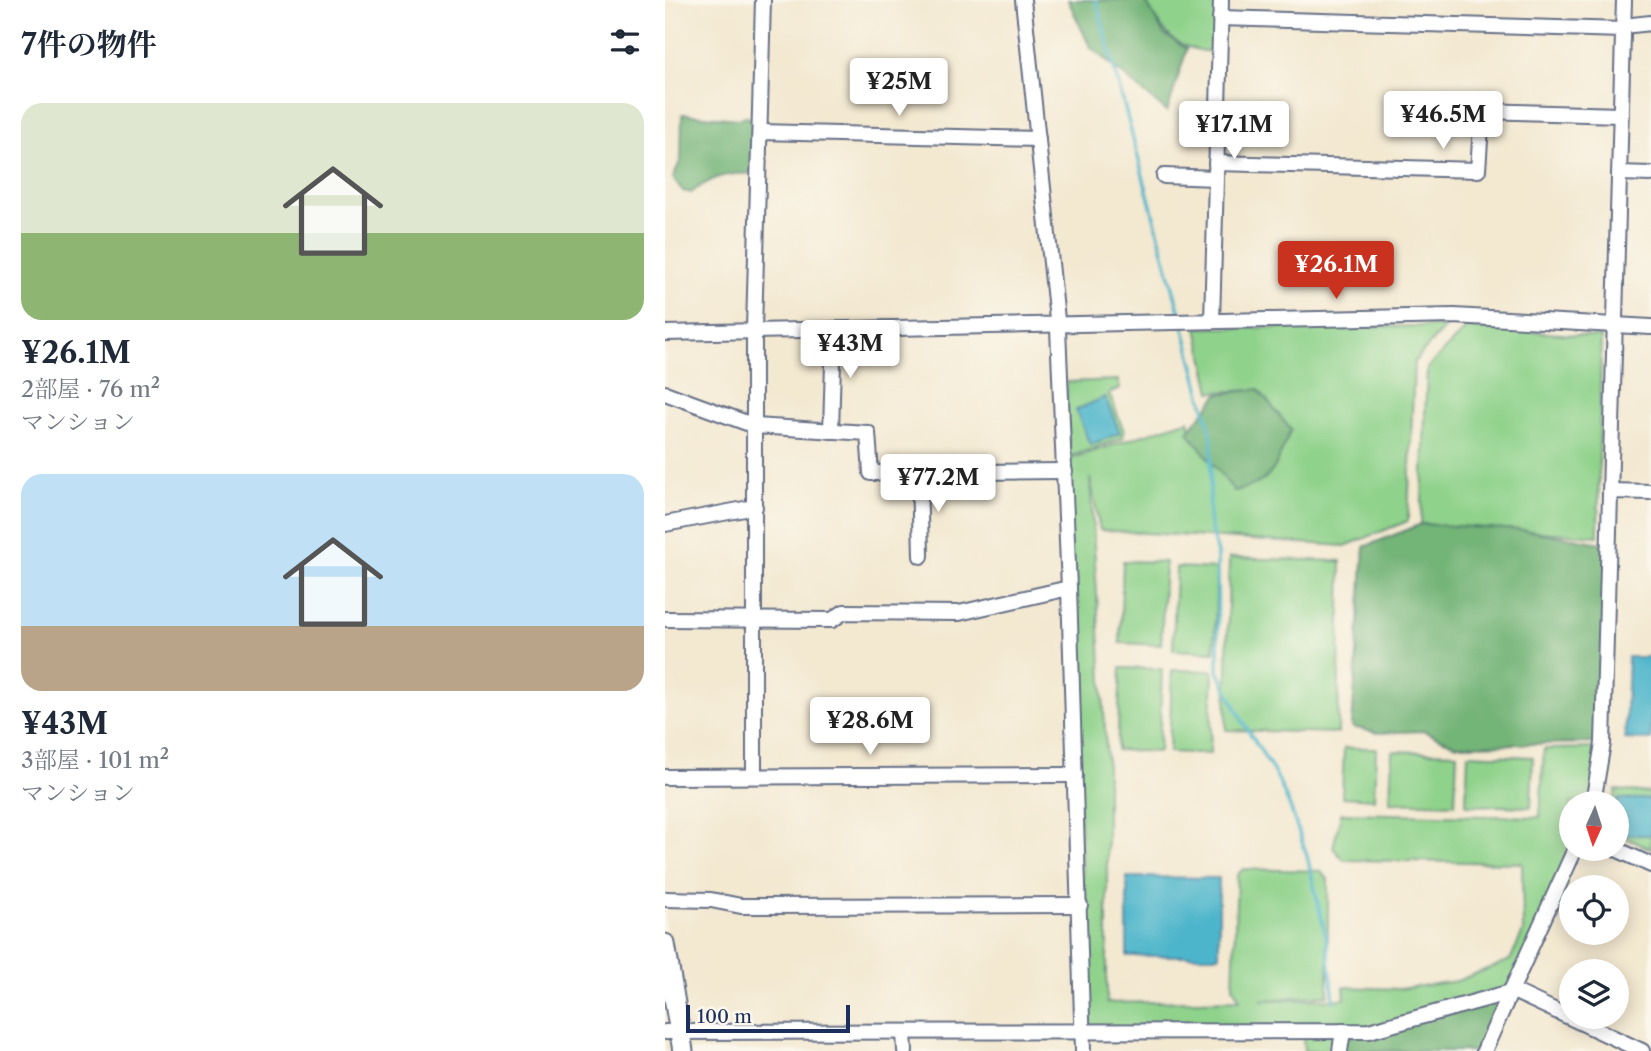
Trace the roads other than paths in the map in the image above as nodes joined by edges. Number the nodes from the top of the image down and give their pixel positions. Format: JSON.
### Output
{"nodes":[{"id":1,"x":764,"y":0,"type":"edge"},
{"id":2,"x":1023,"y":0,"type":"edge"},
{"id":3,"x":1220,"y":0,"type":"edge"},
{"id":4,"x":1624,"y":0,"type":"edge"},
{"id":5,"x":1220,"y":18,"type":"junction"},
{"id":6,"x":1651,"y":23,"type":"edge"},
{"id":7,"x":1623,"y":28,"type":"junction"},
{"id":8,"x":1621,"y":115,"type":"junction"},
{"id":9,"x":760,"y":132,"type":"junction"},
{"id":10,"x":1038,"y":139,"type":"junction"},
{"id":11,"x":1216,"y":171,"type":"junction"},
{"id":12,"x":1619,"y":173,"type":"junction"},
{"id":13,"x":1651,"y":174,"type":"edge"},
{"id":14,"x":1164,"y":176,"type":"dead end"},
{"id":15,"x":1212,"y":321,"type":"junction"},
{"id":16,"x":1615,"y":323,"type":"junction"},
{"id":17,"x":1057,"y":324,"type":"junction"},
{"id":18,"x":1651,"y":327,"type":"edge"},
{"id":19,"x":834,"y":329,"type":"junction"},
{"id":20,"x":754,"y":331,"type":"junction"},
{"id":21,"x":665,"y":333,"type":"edge"},
{"id":22,"x":665,"y":393,"type":"edge"},
{"id":23,"x":755,"y":426,"type":"junction"},
{"id":24,"x":831,"y":431,"type":"junction"},
{"id":25,"x":1065,"y":471,"type":"junction"},
{"id":26,"x":919,"y":472,"type":"junction"},
{"id":27,"x":1610,"y":491,"type":"junction"},
{"id":28,"x":1651,"y":492,"type":"edge"},
{"id":29,"x":755,"y":507,"type":"junction"},
{"id":30,"x":665,"y":524,"type":"edge"},
{"id":31,"x":921,"y":556,"type":"dead end"},
{"id":32,"x":1069,"y":588,"type":"junction"},
{"id":33,"x":665,"y":619,"type":"edge"},
{"id":34,"x":755,"y":620,"type":"junction"},
{"id":35,"x":754,"y":775,"type":"junction"},
{"id":36,"x":1075,"y":775,"type":"junction"},
{"id":37,"x":665,"y":776,"type":"edge"},
{"id":38,"x":1595,"y":791,"type":"edge"},
{"id":39,"x":1629,"y":855,"type":"edge"},
{"id":40,"x":1570,"y":861,"type":"edge"},
{"id":41,"x":1651,"y":865,"type":"edge"},
{"id":42,"x":665,"y":899,"type":"edge"},
{"id":43,"x":1080,"y":905,"type":"junction"},
{"id":44,"x":665,"y":944,"type":"edge"},
{"id":45,"x":1511,"y":991,"type":"junction"},
{"id":46,"x":1343,"y":1031,"type":"junction"},
{"id":47,"x":904,"y":1032,"type":"junction"},
{"id":48,"x":1084,"y":1032,"type":"junction"},
{"id":49,"x":676,"y":1038,"type":"edge"},
{"id":50,"x":905,"y":1051,"type":"edge"},
{"id":51,"x":1083,"y":1051,"type":"edge"},
{"id":52,"x":1340,"y":1051,"type":"edge"},
{"id":53,"x":1484,"y":1051,"type":"edge"},
{"id":54,"x":1642,"y":1051,"type":"edge"}],
"edges":[{"from":1,"to":9,"type":"street"},
{"from":2,"to":10,"type":"street"},
{"from":3,"to":5,"type":"street"},
{"from":4,"to":7,"type":"street"},
{"from":5,"to":7,"type":"street"},
{"from":5,"to":11,"type":"street"},
{"from":6,"to":7,"type":"street"},
{"from":7,"to":8,"type":"street"},
{"from":8,"to":11,"type":"street"},
{"from":8,"to":12,"type":"street"},
{"from":9,"to":10,"type":"street"},
{"from":9,"to":20,"type":"street"},
{"from":10,"to":17,"type":"street"},
{"from":11,"to":14,"type":"street"},
{"from":11,"to":15,"type":"street"},
{"from":12,"to":13,"type":"street"},
{"from":12,"to":16,"type":"street"},
{"from":15,"to":16,"type":"street"},
{"from":15,"to":17,"type":"street"},
{"from":16,"to":18,"type":"street"},
{"from":16,"to":27,"type":"street"},
{"from":17,"to":19,"type":"street"},
{"from":17,"to":25,"type":"street"},
{"from":19,"to":20,"type":"street"},
{"from":19,"to":24,"type":"street"},
{"from":20,"to":21,"type":"street"},
{"from":20,"to":23,"type":"street"},
{"from":22,"to":23,"type":"street"},
{"from":23,"to":24,"type":"street"},
{"from":23,"to":29,"type":"street"},
{"from":24,"to":26,"type":"street"},
{"from":25,"to":26,"type":"street"},
{"from":25,"to":32,"type":"street"},
{"from":26,"to":31,"type":"street"},
{"from":27,"to":28,"type":"street"},
{"from":27,"to":38,"type":"street"},
{"from":29,"to":30,"type":"street"},
{"from":29,"to":34,"type":"street"},
{"from":32,"to":34,"type":"street"},
{"from":32,"to":36,"type":"street"},
{"from":33,"to":34,"type":"street"},
{"from":34,"to":35,"type":"street"},
{"from":35,"to":36,"type":"street"},
{"from":35,"to":37,"type":"street"},
{"from":36,"to":43,"type":"street"},
{"from":39,"to":41,"type":"street"},
{"from":40,"to":45,"type":"street"},
{"from":42,"to":43,"type":"street"},
{"from":43,"to":48,"type":"street"},
{"from":44,"to":49,"type":"main road"},
{"from":45,"to":46,"type":"street"},
{"from":45,"to":53,"type":"street"},
{"from":45,"to":54,"type":"street"},
{"from":46,"to":48,"type":"street"},
{"from":46,"to":52,"type":"street"},
{"from":47,"to":48,"type":"street"},
{"from":47,"to":49,"type":"street"},
{"from":47,"to":50,"type":"street"},
{"from":48,"to":51,"type":"street"}]}
